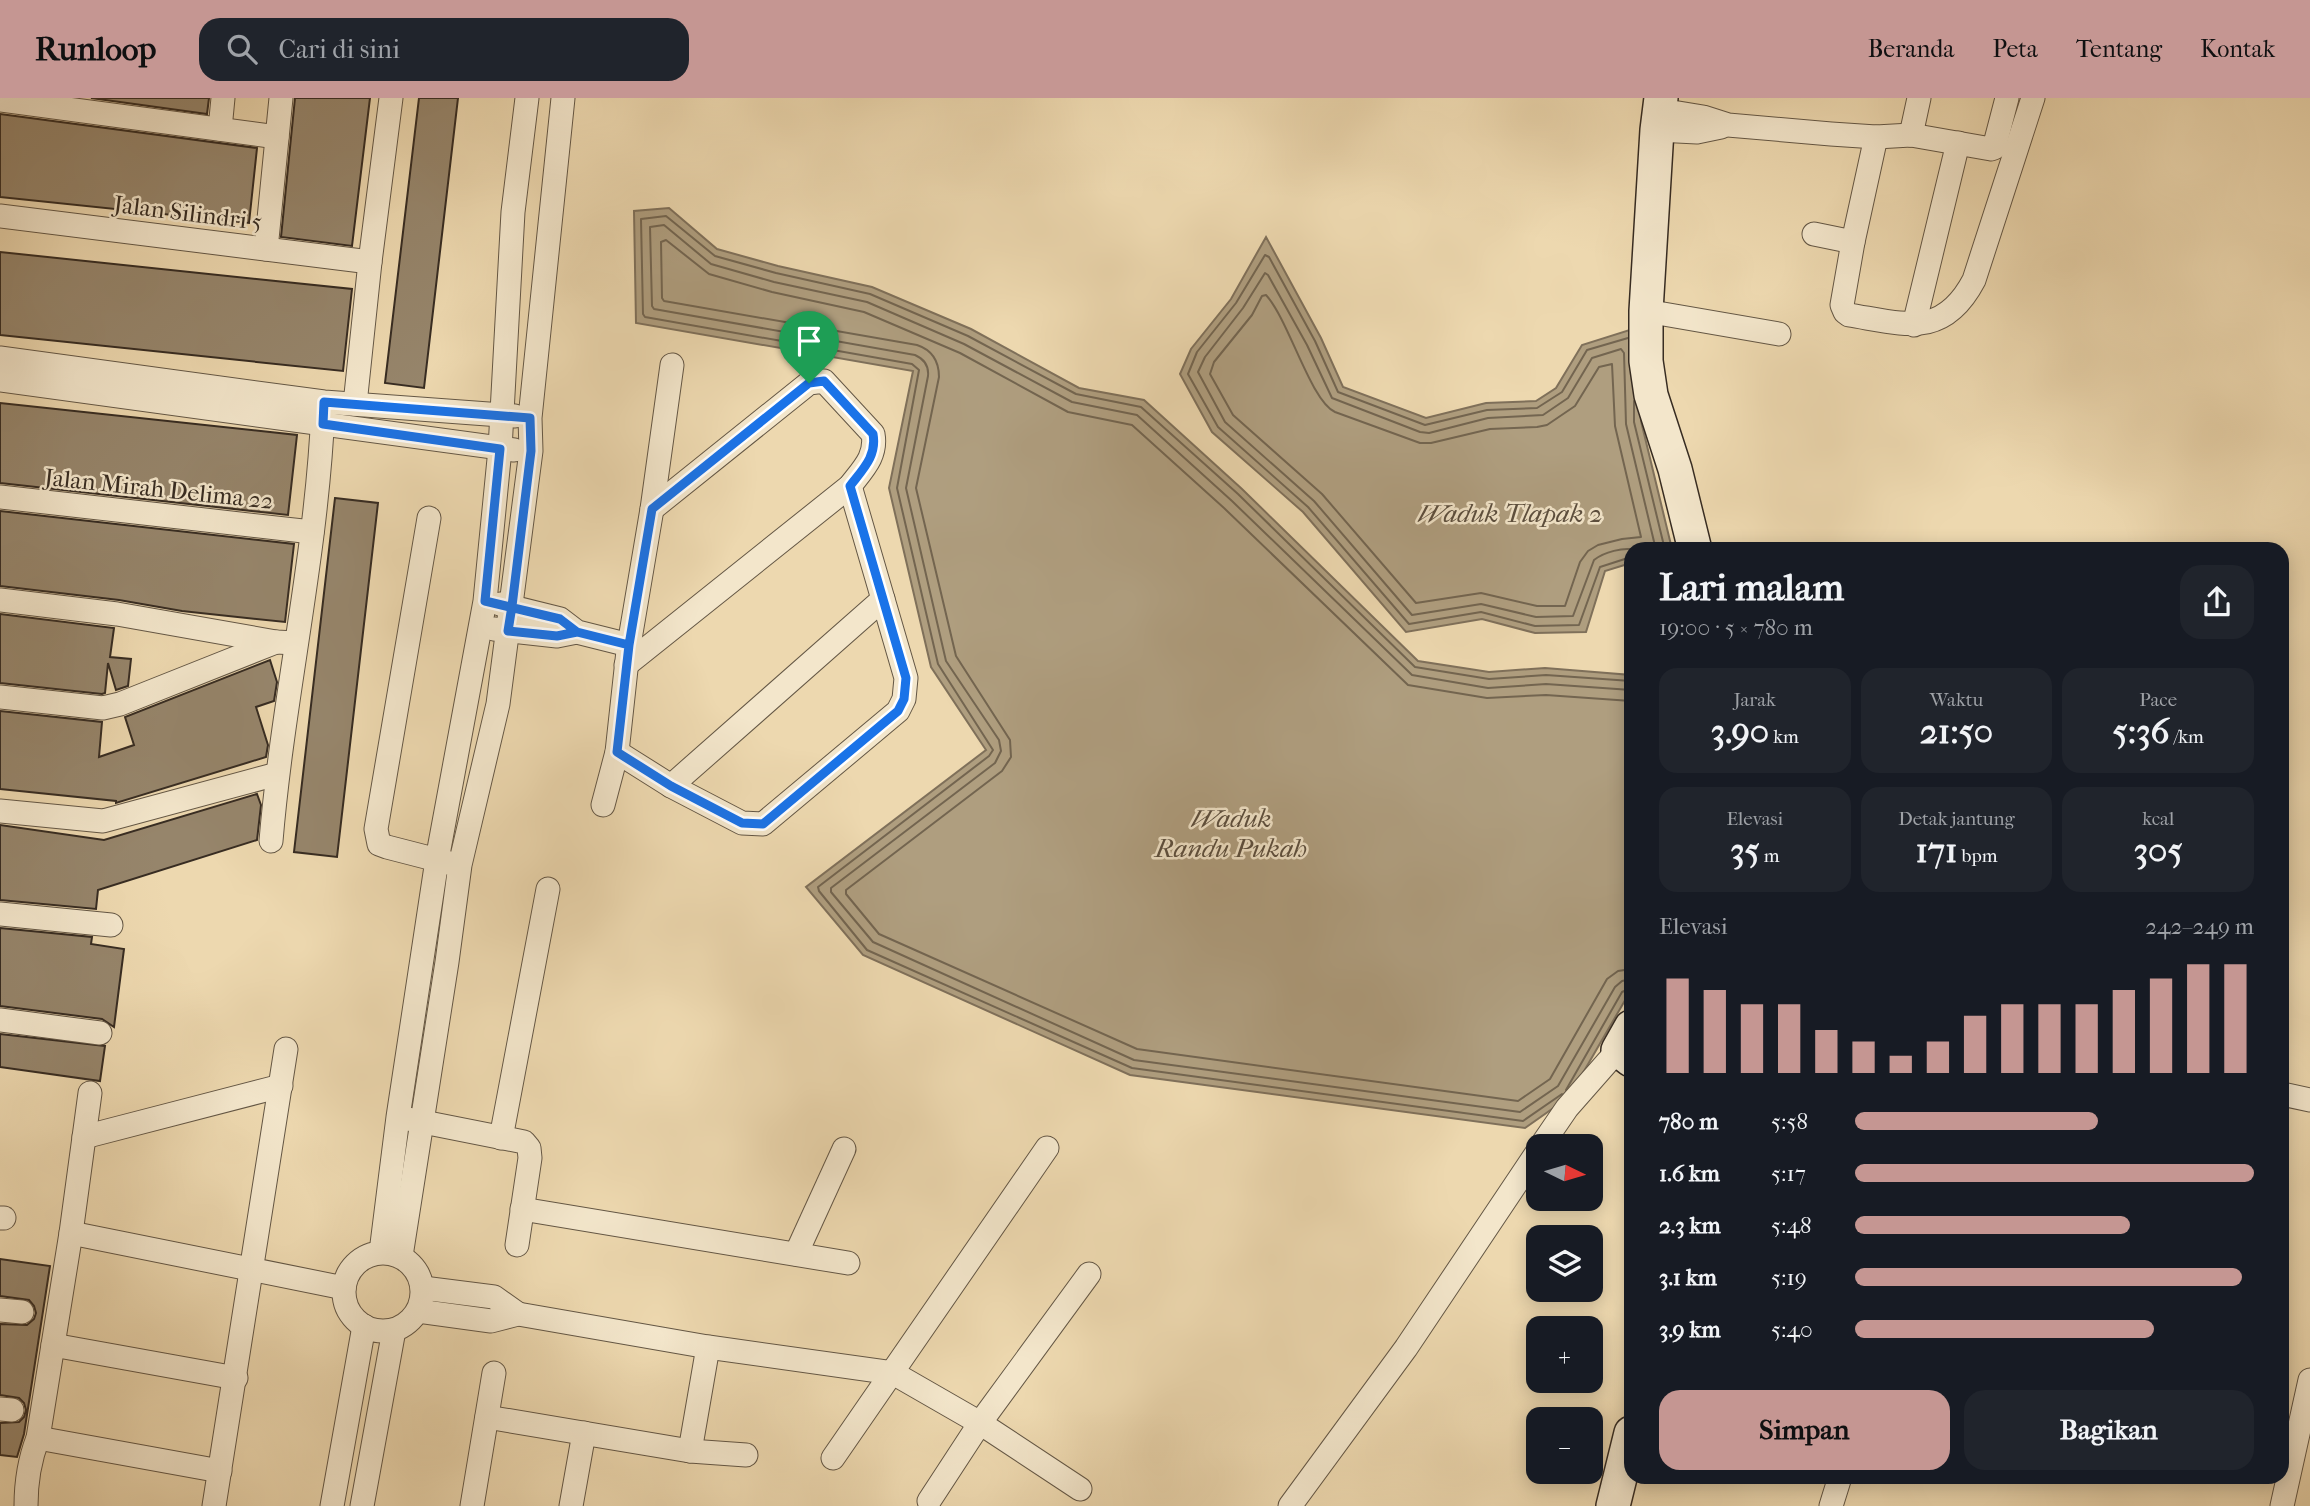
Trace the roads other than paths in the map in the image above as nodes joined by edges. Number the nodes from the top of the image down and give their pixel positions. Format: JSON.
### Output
{"nodes":[{"id":1,"x":223,"y":98,"type":"edge"},
{"id":2,"x":281,"y":98,"type":"edge"},
{"id":3,"x":391,"y":98,"type":"edge"},
{"id":4,"x":527,"y":98,"type":"edge"},
{"id":5,"x":563,"y":98,"type":"edge"},
{"id":6,"x":1919,"y":98,"type":"edge"},
{"id":7,"x":2007,"y":98,"type":"edge"},
{"id":8,"x":2033,"y":98,"type":"edge"},
{"id":9,"x":0,"y":100,"type":"edge"},
{"id":10,"x":1659,"y":113,"type":"edge"},
{"id":11,"x":220,"y":129,"type":"junction"},
{"id":12,"x":1910,"y":135,"type":"junction"},
{"id":13,"x":277,"y":137,"type":"junction"},
{"id":14,"x":1877,"y":137,"type":"junction"},
{"id":15,"x":1958,"y":143,"type":"junction"},
{"id":16,"x":2004,"y":149,"type":"junction"},
{"id":17,"x":0,"y":216,"type":"edge"},
{"id":18,"x":1814,"y":234,"type":"dead end"},
{"id":19,"x":1853,"y":242,"type":"junction"},
{"id":20,"x":265,"y":249,"type":"junction"},
{"id":21,"x":370,"y":262,"type":"junction"},
{"id":22,"x":1646,"y":311,"type":"junction"},
{"id":23,"x":1913,"y":326,"type":"junction"},
{"id":24,"x":1779,"y":334,"type":"dead end"},
{"id":25,"x":0,"y":358,"type":"edge"},
{"id":26,"x":672,"y":365,"type":"dead end"},
{"id":27,"x":0,"y":380,"type":"edge"},
{"id":28,"x":355,"y":404,"type":"junction"},
{"id":29,"x":323,"y":413,"type":"junction"},
{"id":30,"x":501,"y":414,"type":"junction"},
{"id":31,"x":530,"y":418,"type":"junction"},
{"id":32,"x":500,"y":449,"type":"junction"},
{"id":33,"x":531,"y":451,"type":"junction"},
{"id":34,"x":850,"y":486,"type":"junction"},
{"id":35,"x":0,"y":497,"type":"edge"},
{"id":36,"x":652,"y":509,"type":"junction"},
{"id":37,"x":429,"y":518,"type":"dead end"},
{"id":38,"x":312,"y":532,"type":"junction"},
{"id":39,"x":1693,"y":542,"type":"edge"},
{"id":40,"x":883,"y":599,"type":"junction"},
{"id":41,"x":0,"y":600,"type":"edge"},
{"id":42,"x":485,"y":601,"type":"junction"},
{"id":43,"x":512,"y":606,"type":"junction"},
{"id":44,"x":481,"y":627,"type":"junction"},
{"id":45,"x":508,"y":631,"type":"junction"},
{"id":46,"x":577,"y":632,"type":"junction"},
{"id":47,"x":286,"y":642,"type":"junction"},
{"id":48,"x":627,"y":655,"type":"junction"},
{"id":49,"x":0,"y":697,"type":"edge"},
{"id":50,"x":617,"y":752,"type":"junction"},
{"id":51,"x":276,"y":775,"type":"junction"},
{"id":52,"x":671,"y":786,"type":"junction"},
{"id":53,"x":603,"y":805,"type":"dead end"},
{"id":54,"x":0,"y":811,"type":"edge"},
{"id":55,"x":271,"y":841,"type":"dead end"},
{"id":56,"x":437,"y":860,"type":"junction"},
{"id":57,"x":460,"y":865,"type":"junction"},
{"id":58,"x":548,"y":889,"type":"dead end"},
{"id":59,"x":0,"y":914,"type":"edge"},
{"id":60,"x":111,"y":925,"type":"dead end"},
{"id":61,"x":0,"y":1020,"type":"edge"},
{"id":62,"x":100,"y":1033,"type":"dead end"},
{"id":63,"x":286,"y":1049,"type":"dead end"},
{"id":64,"x":1624,"y":1049,"type":"edge"},
{"id":65,"x":281,"y":1086,"type":"junction"},
{"id":66,"x":90,"y":1093,"type":"dead end"},
{"id":67,"x":2289,"y":1096,"type":"edge"},
{"id":68,"x":2310,"y":1100,"type":"edge"},
{"id":69,"x":398,"y":1117,"type":"junction"},
{"id":70,"x":423,"y":1122,"type":"junction"},
{"id":71,"x":1549,"y":1134,"type":"edge"},
{"id":72,"x":84,"y":1137,"type":"junction"},
{"id":73,"x":502,"y":1138,"type":"junction"},
{"id":74,"x":1048,"y":1148,"type":"dead end"},
{"id":75,"x":844,"y":1149,"type":"dead end"},
{"id":76,"x":1526,"y":1169,"type":"edge"},
{"id":77,"x":522,"y":1209,"type":"junction"},
{"id":78,"x":71,"y":1233,"type":"junction"},
{"id":79,"x":517,"y":1245,"type":"dead end"},
{"id":80,"x":391,"y":1254,"type":"junction"},
{"id":81,"x":796,"y":1254,"type":"junction"},
{"id":82,"x":848,"y":1263,"type":"dead end"},
{"id":83,"x":253,"y":1270,"type":"junction"},
{"id":84,"x":1089,"y":1274,"type":"dead end"},
{"id":85,"x":345,"y":1287,"type":"junction"},
{"id":86,"x":423,"y":1288,"type":"junction"},
{"id":87,"x":418,"y":1311,"type":"junction"},
{"id":88,"x":518,"y":1314,"type":"junction"},
{"id":89,"x":364,"y":1326,"type":"junction"},
{"id":90,"x":394,"y":1330,"type":"junction"},
{"id":91,"x":53,"y":1345,"type":"junction"},
{"id":92,"x":708,"y":1348,"type":"junction"},
{"id":93,"x":494,"y":1373,"type":"dead end"},
{"id":94,"x":893,"y":1373,"type":"junction"},
{"id":95,"x":236,"y":1378,"type":"junction"},
{"id":96,"x":2310,"y":1380,"type":"edge"},
{"id":97,"x":487,"y":1418,"type":"junction"},
{"id":98,"x":980,"y":1423,"type":"junction"},
{"id":99,"x":584,"y":1433,"type":"junction"},
{"id":100,"x":38,"y":1438,"type":"junction"},
{"id":101,"x":690,"y":1451,"type":"junction"},
{"id":102,"x":746,"y":1455,"type":"dead end"},
{"id":103,"x":833,"y":1458,"type":"dead end"},
{"id":104,"x":1624,"y":1461,"type":"edge"},
{"id":105,"x":220,"y":1471,"type":"junction"},
{"id":106,"x":2289,"y":1474,"type":"edge"},
{"id":107,"x":1838,"y":1484,"type":"edge"},
{"id":108,"x":2287,"y":1484,"type":"edge"},
{"id":109,"x":1080,"y":1489,"type":"dead end"},
{"id":110,"x":929,"y":1501,"type":"dead end"},
{"id":111,"x":26,"y":1506,"type":"edge"},
{"id":112,"x":214,"y":1506,"type":"edge"},
{"id":113,"x":332,"y":1506,"type":"edge"},
{"id":114,"x":362,"y":1506,"type":"edge"},
{"id":115,"x":472,"y":1506,"type":"edge"},
{"id":116,"x":571,"y":1506,"type":"edge"},
{"id":117,"x":1290,"y":1506,"type":"edge"},
{"id":118,"x":1613,"y":1506,"type":"edge"},
{"id":119,"x":1831,"y":1506,"type":"edge"},
{"id":120,"x":2282,"y":1506,"type":"edge"}],
"edges":[{"from":1,"to":11,"type":"street"},
{"from":2,"to":13,"type":"street"},
{"from":3,"to":21,"type":"street"},
{"from":4,"to":30,"type":"street"},
{"from":5,"to":31,"type":"street"},
{"from":6,"to":12,"type":"street"},
{"from":7,"to":16,"type":"street"},
{"from":8,"to":16,"type":"street"},
{"from":9,"to":11,"type":"street"},
{"from":10,"to":14,"type":"street"},
{"from":10,"to":22,"type":"main road"},
{"from":11,"to":13,"type":"street"},
{"from":12,"to":14,"type":"street"},
{"from":12,"to":15,"type":"street"},
{"from":13,"to":20,"type":"street"},
{"from":14,"to":19,"type":"street"},
{"from":15,"to":16,"type":"street"},
{"from":15,"to":23,"type":"street"},
{"from":16,"to":23,"type":"street"},
{"from":17,"to":20,"type":"street","name":"Jalan Silindri 5"},
{"from":18,"to":19,"type":"street"},
{"from":19,"to":23,"type":"street"},
{"from":20,"to":21,"type":"street","name":"Jalan Silindri 5"},
{"from":21,"to":28,"type":"street"},
{"from":22,"to":24,"type":"street"},
{"from":22,"to":39,"type":"main road"},
{"from":25,"to":29,"type":"street"},
{"from":26,"to":36,"type":"street"},
{"from":27,"to":29,"type":"street"},
{"from":28,"to":29,"type":"street"},
{"from":28,"to":30,"type":"street"},
{"from":29,"to":32,"type":"street"},
{"from":29,"to":38,"type":"street"},
{"from":30,"to":31,"type":"street"},
{"from":30,"to":32,"type":"street"},
{"from":31,"to":33,"type":"street"},
{"from":32,"to":33,"type":"street"},
{"from":32,"to":42,"type":"street"},
{"from":33,"to":43,"type":"street"},
{"from":34,"to":36,"type":"street"},
{"from":34,"to":40,"type":"street"},
{"from":34,"to":48,"type":"street"},
{"from":35,"to":38,"type":"street","name":"Jalan Mirah Delima 22"},
{"from":36,"to":48,"type":"street"},
{"from":37,"to":56,"type":"street"},
{"from":38,"to":47,"type":"street"},
{"from":40,"to":52,"type":"street"},
{"from":40,"to":52,"type":"street"},
{"from":41,"to":47,"type":"street"},
{"from":42,"to":43,"type":"street"},
{"from":42,"to":44,"type":"street"},
{"from":43,"to":45,"type":"street"},
{"from":43,"to":46,"type":"street"},
{"from":44,"to":45,"type":"street"},
{"from":44,"to":56,"type":"street"},
{"from":45,"to":46,"type":"street"},
{"from":45,"to":57,"type":"street"},
{"from":46,"to":48,"type":"street"},
{"from":47,"to":49,"type":"street"},
{"from":47,"to":51,"type":"street"},
{"from":48,"to":50,"type":"street"},
{"from":50,"to":52,"type":"street"},
{"from":50,"to":53,"type":"street"},
{"from":51,"to":54,"type":"street"},
{"from":51,"to":55,"type":"street"},
{"from":56,"to":57,"type":"street"},
{"from":56,"to":69,"type":"street"},
{"from":57,"to":70,"type":"street"},
{"from":58,"to":73,"type":"street"},
{"from":59,"to":60,"type":"street"},
{"from":61,"to":62,"type":"street"},
{"from":63,"to":65,"type":"street"},
{"from":64,"to":71,"type":"street"},
{"from":65,"to":72,"type":"street"},
{"from":65,"to":83,"type":"street"},
{"from":66,"to":72,"type":"street"},
{"from":67,"to":68,"type":"street"},
{"from":69,"to":70,"type":"street"},
{"from":69,"to":80,"type":"street"},
{"from":70,"to":73,"type":"street"},
{"from":70,"to":80,"type":"street"},
{"from":72,"to":78,"type":"street"},
{"from":73,"to":77,"type":"street"},
{"from":74,"to":94,"type":"street"},
{"from":75,"to":81,"type":"street"},
{"from":76,"to":117,"type":"street"},
{"from":77,"to":79,"type":"street"},
{"from":77,"to":81,"type":"street"},
{"from":78,"to":83,"type":"street"},
{"from":78,"to":91,"type":"street"},
{"from":80,"to":85,"type":"street"},
{"from":80,"to":86,"type":"street"},
{"from":81,"to":82,"type":"street"},
{"from":83,"to":85,"type":"street"},
{"from":83,"to":95,"type":"street"},
{"from":84,"to":98,"type":"street"},
{"from":85,"to":89,"type":"street"},
{"from":86,"to":87,"type":"street"},
{"from":86,"to":88,"type":"street"},
{"from":87,"to":88,"type":"street"},
{"from":87,"to":90,"type":"street"},
{"from":88,"to":92,"type":"street"},
{"from":89,"to":90,"type":"street"},
{"from":89,"to":113,"type":"street"},
{"from":90,"to":114,"type":"street"},
{"from":91,"to":95,"type":"street"},
{"from":91,"to":100,"type":"street"},
{"from":92,"to":94,"type":"street"},
{"from":92,"to":101,"type":"street"},
{"from":93,"to":97,"type":"street"},
{"from":94,"to":98,"type":"street"},
{"from":94,"to":103,"type":"street"},
{"from":95,"to":105,"type":"street"},
{"from":96,"to":106,"type":"street"},
{"from":97,"to":99,"type":"street"},
{"from":97,"to":115,"type":"street"},
{"from":98,"to":109,"type":"street"},
{"from":98,"to":110,"type":"street"},
{"from":99,"to":101,"type":"street"},
{"from":99,"to":116,"type":"street"},
{"from":100,"to":105,"type":"street"},
{"from":100,"to":111,"type":"street"},
{"from":101,"to":102,"type":"street"},
{"from":104,"to":118,"type":"main road"},
{"from":105,"to":112,"type":"street"},
{"from":107,"to":119,"type":"street"},
{"from":108,"to":120,"type":"street"}]}
